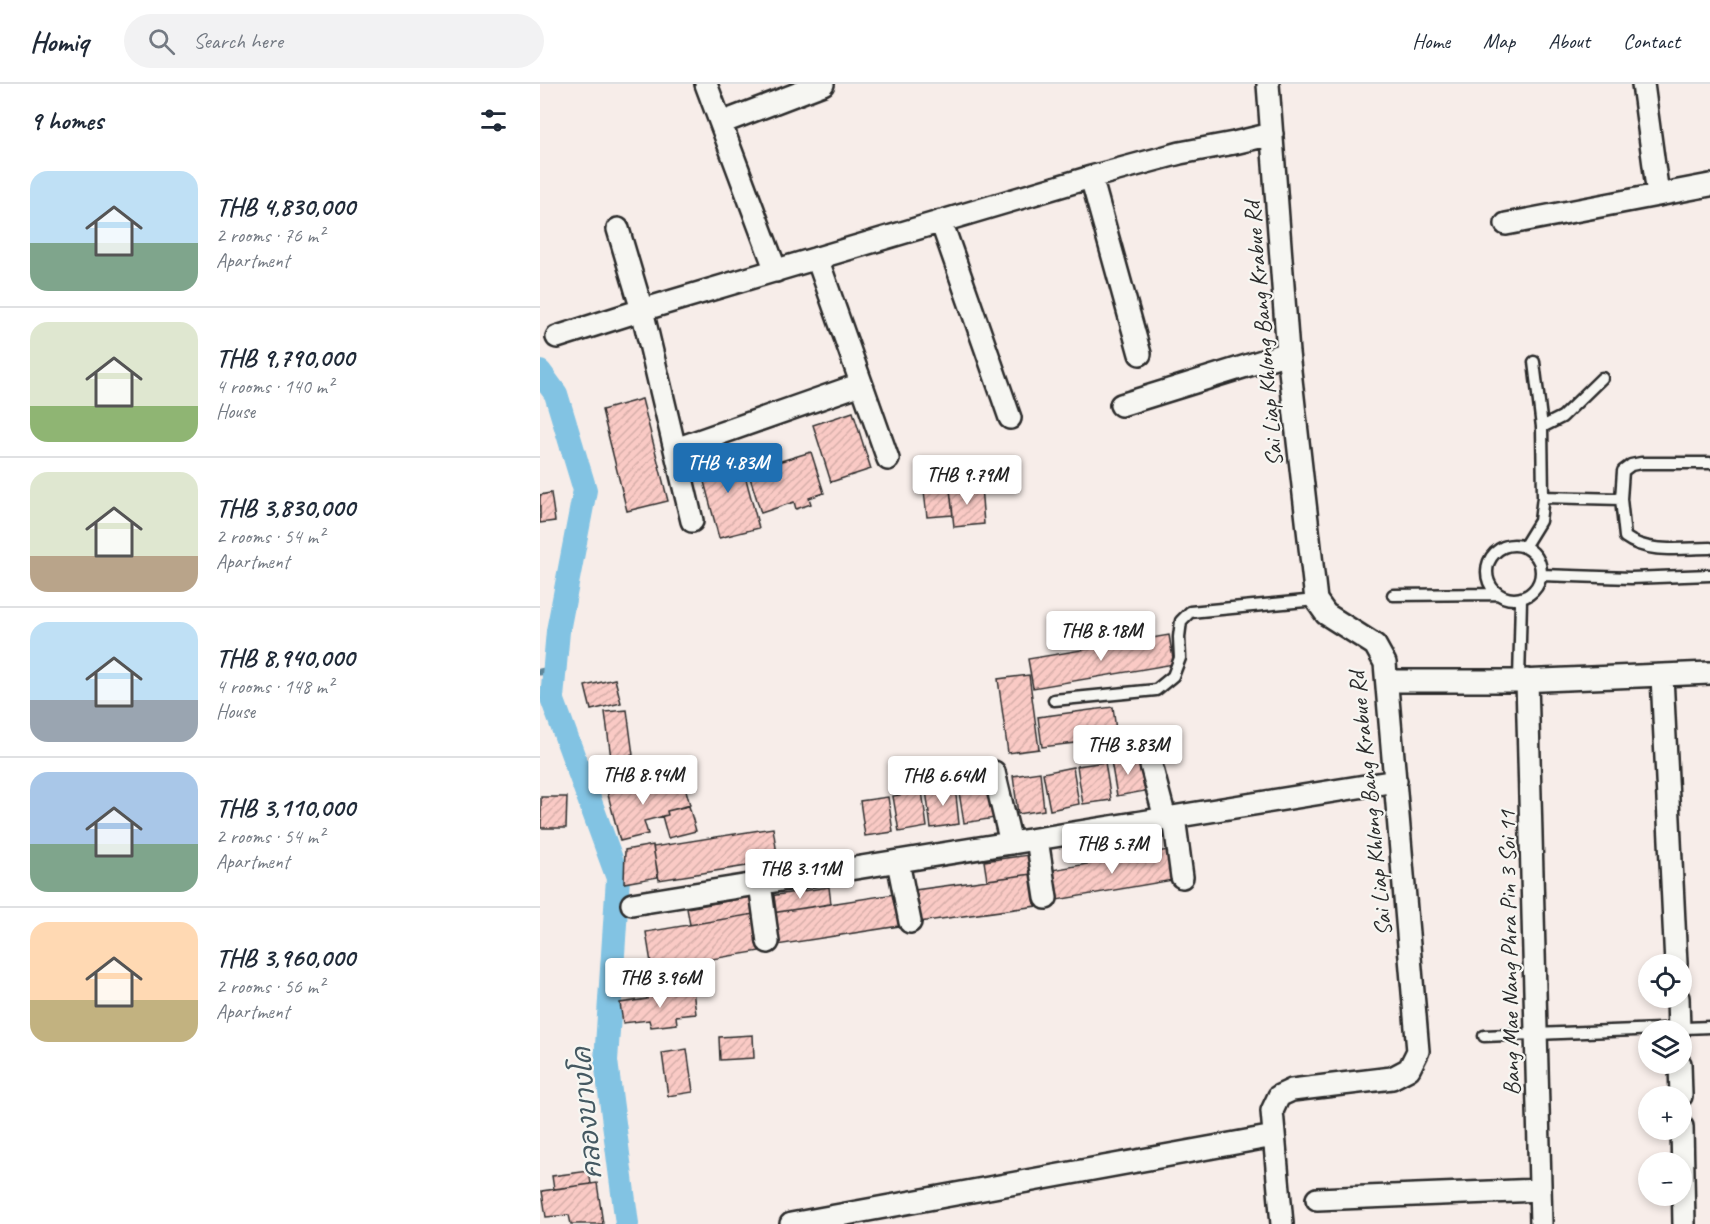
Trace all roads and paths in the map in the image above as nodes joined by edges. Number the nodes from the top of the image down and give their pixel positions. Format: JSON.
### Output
{"nodes":[{"id":1,"x":706,"y":84,"type":"edge"},
{"id":2,"x":823,"y":84,"type":"edge"},
{"id":3,"x":1268,"y":84,"type":"edge"},
{"id":4,"x":1643,"y":84,"type":"edge"},
{"id":5,"x":721,"y":123,"type":"junction"},
{"id":6,"x":1272,"y":134,"type":"junction"},
{"id":7,"x":1091,"y":177,"type":"junction"},
{"id":8,"x":1710,"y":185,"type":"edge"},
{"id":9,"x":1658,"y":195,"type":"junction"},
{"id":10,"x":941,"y":221,"type":"junction"},
{"id":11,"x":1506,"y":224,"type":"dead end"},
{"id":12,"x":618,"y":229,"type":"dead end"},
{"id":13,"x":817,"y":258,"type":"junction"},
{"id":14,"x":776,"y":271,"type":"junction"},
{"id":15,"x":642,"y":310,"type":"junction"},
{"id":16,"x":557,"y":337,"type":"dead end"},
{"id":17,"x":1288,"y":353,"type":"junction"},
{"id":18,"x":1140,"y":354,"type":"dead end"},
{"id":19,"x":1534,"y":363,"type":"dead end"},
{"id":20,"x":1602,"y":378,"type":"dead end"},
{"id":21,"x":861,"y":384,"type":"junction"},
{"id":22,"x":1121,"y":405,"type":"dead end"},
{"id":23,"x":1010,"y":418,"type":"dead end"},
{"id":24,"x":1542,"y":427,"type":"junction"},
{"id":25,"x":676,"y":449,"type":"junction"},
{"id":26,"x":888,"y":459,"type":"dead end"},
{"id":27,"x":1710,"y":463,"type":"edge"},
{"id":28,"x":1543,"y":497,"type":"junction"},
{"id":29,"x":1622,"y":499,"type":"junction"},
{"id":30,"x":692,"y":521,"type":"dead end"},
{"id":31,"x":1524,"y":547,"type":"junction"},
{"id":32,"x":1710,"y":548,"type":"edge"},
{"id":33,"x":1541,"y":574,"type":"junction"},
{"id":34,"x":1710,"y":575,"type":"edge"},
{"id":35,"x":1498,"y":594,"type":"junction"},
{"id":36,"x":1393,"y":595,"type":"dead end"},
{"id":37,"x":1521,"y":598,"type":"junction"},
{"id":38,"x":1316,"y":600,"type":"junction"},
{"id":39,"x":1710,"y":673,"type":"edge"},
{"id":40,"x":1662,"y":676,"type":"junction"},
{"id":41,"x":1523,"y":680,"type":"junction"},
{"id":42,"x":1388,"y":681,"type":"junction"},
{"id":43,"x":1054,"y":700,"type":"dead end"},
{"id":44,"x":1146,"y":746,"type":"dead end"},
{"id":45,"x":994,"y":772,"type":"dead end"},
{"id":46,"x":1396,"y":782,"type":"junction"},
{"id":47,"x":1170,"y":818,"type":"junction"},
{"id":48,"x":1037,"y":839,"type":"junction"},
{"id":49,"x":1011,"y":843,"type":"junction"},
{"id":50,"x":898,"y":862,"type":"junction"},
{"id":51,"x":1182,"y":877,"type":"dead end"},
{"id":52,"x":760,"y":884,"type":"junction"},
{"id":53,"x":1046,"y":898,"type":"dead end"},
{"id":54,"x":632,"y":904,"type":"dead end"},
{"id":55,"x":910,"y":922,"type":"dead end"},
{"id":56,"x":768,"y":942,"type":"dead end"},
{"id":57,"x":1676,"y":954,"type":"edge"},
{"id":58,"x":1710,"y":1027,"type":"edge"},
{"id":59,"x":1692,"y":1028,"type":"edge"},
{"id":60,"x":1638,"y":1030,"type":"edge"},
{"id":61,"x":1537,"y":1034,"type":"junction"},
{"id":62,"x":1484,"y":1036,"type":"dead end"},
{"id":63,"x":1274,"y":1136,"type":"junction"},
{"id":64,"x":1682,"y":1140,"type":"edge"},
{"id":65,"x":1539,"y":1190,"type":"junction"},
{"id":66,"x":1317,"y":1199,"type":"dead end"},
{"id":67,"x":791,"y":1224,"type":"edge"},
{"id":68,"x":1282,"y":1224,"type":"edge"},
{"id":69,"x":1541,"y":1224,"type":"edge"},
{"id":70,"x":1684,"y":1224,"type":"edge"}],
"edges":[{"from":1,"to":5,"type":"street"},
{"from":2,"to":5,"type":"street"},
{"from":3,"to":6,"type":"street","name":"Sai Liap Khlong Bang Krabue Rd"},
{"from":4,"to":9,"type":"street"},
{"from":5,"to":14,"type":"street"},
{"from":6,"to":7,"type":"street"},
{"from":6,"to":17,"type":"street","name":"Sai Liap Khlong Bang Krabue Rd"},
{"from":7,"to":10,"type":"street"},
{"from":7,"to":18,"type":"street"},
{"from":8,"to":9,"type":"street"},
{"from":9,"to":11,"type":"street"},
{"from":10,"to":13,"type":"street"},
{"from":10,"to":23,"type":"street"},
{"from":12,"to":15,"type":"street"},
{"from":13,"to":14,"type":"street"},
{"from":13,"to":21,"type":"street"},
{"from":14,"to":15,"type":"street"},
{"from":15,"to":16,"type":"street"},
{"from":15,"to":25,"type":"street"},
{"from":17,"to":22,"type":"street"},
{"from":17,"to":38,"type":"street","name":"Sai Liap Khlong Bang Krabue Rd"},
{"from":19,"to":24,"type":"lane"},
{"from":20,"to":24,"type":"lane"},
{"from":21,"to":25,"type":"street"},
{"from":21,"to":26,"type":"street"},
{"from":24,"to":28,"type":"lane"},
{"from":25,"to":30,"type":"street"},
{"from":27,"to":29,"type":"lane"},
{"from":28,"to":29,"type":"lane"},
{"from":28,"to":31,"type":"lane"},
{"from":29,"to":32,"type":"lane"},
{"from":31,"to":33,"type":"lane"},
{"from":31,"to":35,"type":"lane"},
{"from":33,"to":34,"type":"lane"},
{"from":33,"to":37,"type":"lane"},
{"from":35,"to":36,"type":"lane"},
{"from":35,"to":37,"type":"lane"},
{"from":37,"to":41,"type":"lane"},
{"from":38,"to":42,"type":"street","name":"Sai Liap Khlong Bang Krabue Rd"},
{"from":38,"to":43,"type":"lane"},
{"from":39,"to":40,"type":"street"},
{"from":40,"to":41,"type":"street"},
{"from":40,"to":57,"type":"street"},
{"from":41,"to":42,"type":"street"},
{"from":41,"to":61,"type":"street","name":"Bang Mae Nang Phra Pin 3 Soi 11"},
{"from":42,"to":46,"type":"street","name":"Sai Liap Khlong Bang Krabue Rd"},
{"from":44,"to":47,"type":"street"},
{"from":45,"to":49,"type":"street"},
{"from":46,"to":47,"type":"street"},
{"from":46,"to":63,"type":"street","name":"Sai Liap Khlong Bang Krabue Rd"},
{"from":47,"to":48,"type":"street"},
{"from":47,"to":51,"type":"street"},
{"from":48,"to":49,"type":"street"},
{"from":48,"to":53,"type":"street"},
{"from":49,"to":50,"type":"street"},
{"from":50,"to":52,"type":"street"},
{"from":50,"to":55,"type":"street"},
{"from":52,"to":54,"type":"street"},
{"from":52,"to":56,"type":"street"},
{"from":58,"to":59,"type":"lane"},
{"from":60,"to":61,"type":"lane"},
{"from":61,"to":62,"type":"lane"},
{"from":61,"to":65,"type":"street","name":"Bang Mae Nang Phra Pin 3 Soi 11"},
{"from":63,"to":67,"type":"street"},
{"from":63,"to":68,"type":"street","name":"Sai Liap Khlong Bang Krabue Rd"},
{"from":64,"to":70,"type":"street"},
{"from":65,"to":66,"type":"street"},
{"from":65,"to":69,"type":"street","name":"Bang Mae Nang Phra Pin 3 Soi 11"}]}
